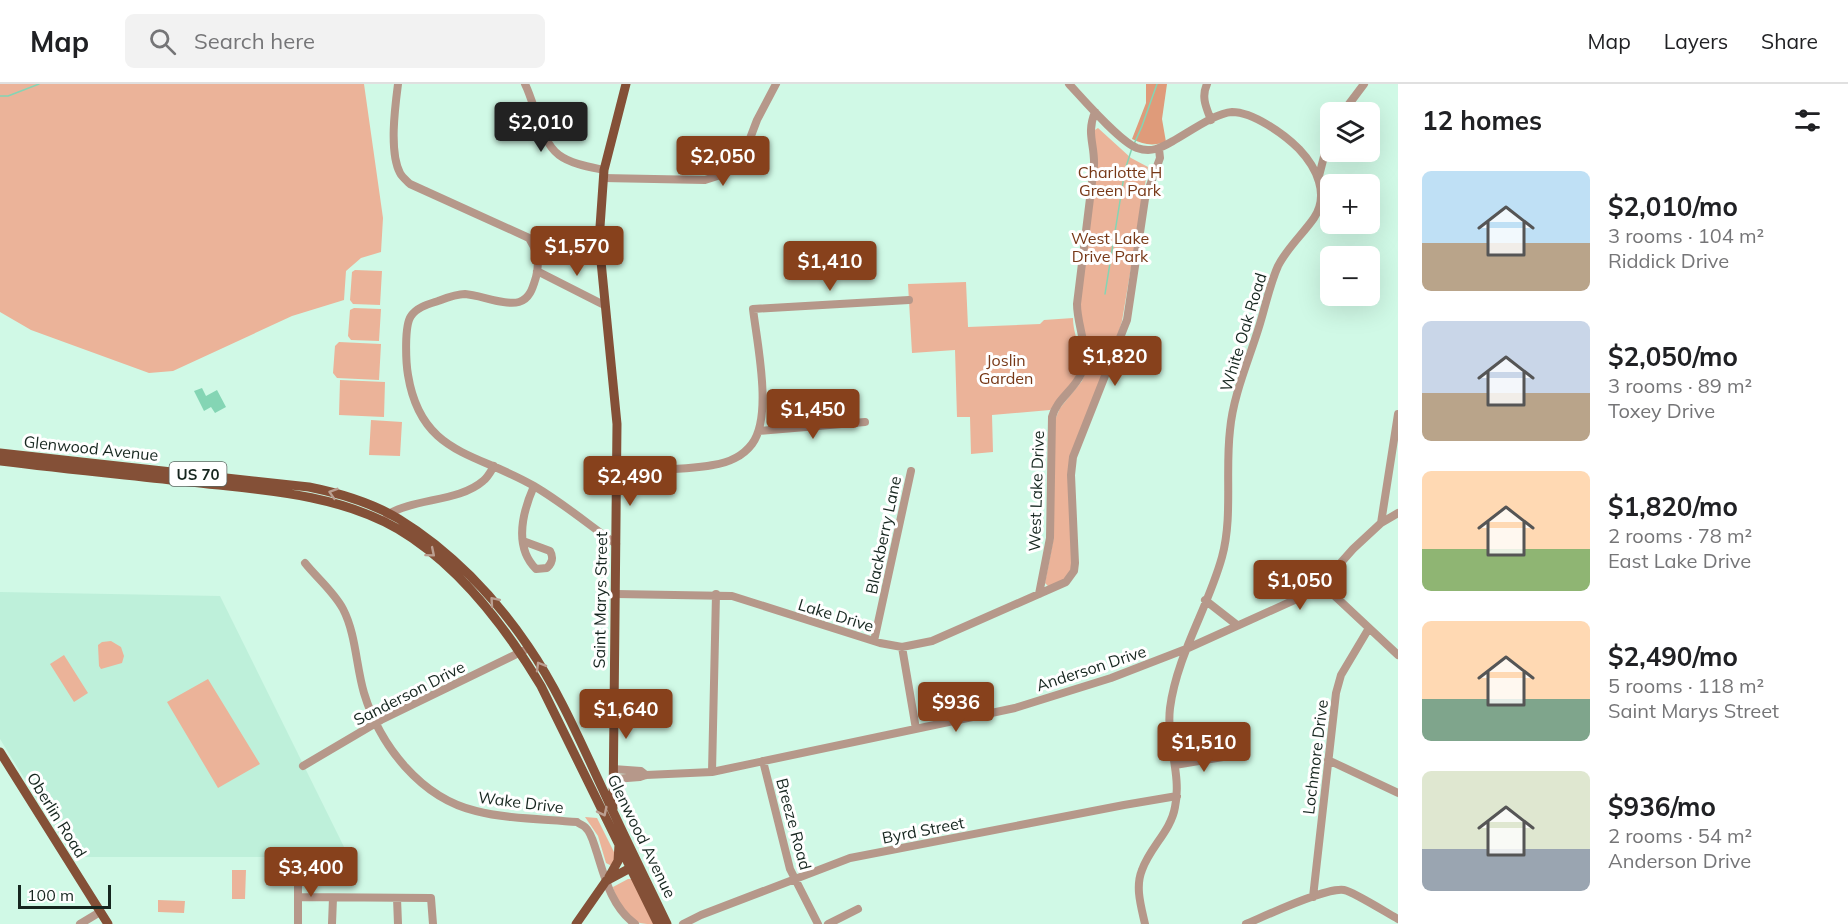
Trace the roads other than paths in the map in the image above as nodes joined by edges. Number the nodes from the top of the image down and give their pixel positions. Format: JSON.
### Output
{"nodes":[{"id":1,"x":398,"y":84,"type":"edge"},
{"id":2,"x":525,"y":84,"type":"edge"},
{"id":3,"x":626,"y":84,"type":"edge"},
{"id":4,"x":776,"y":84,"type":"edge"},
{"id":5,"x":1069,"y":84,"type":"edge"},
{"id":6,"x":1207,"y":84,"type":"edge"},
{"id":7,"x":1364,"y":84,"type":"edge"},
{"id":8,"x":1350,"y":102,"type":"edge"},
{"id":9,"x":1095,"y":112,"type":"junction"},
{"id":10,"x":1211,"y":120,"type":"junction"},
{"id":11,"x":1159,"y":149,"type":"junction"},
{"id":12,"x":1323,"y":162,"type":"edge"},
{"id":13,"x":603,"y":174,"type":"junction"},
{"id":14,"x":1319,"y":176,"type":"junction"},
{"id":15,"x":537,"y":271,"type":"junction"},
{"id":16,"x":909,"y":300,"type":"dead end"},
{"id":17,"x":604,"y":305,"type":"junction"},
{"id":18,"x":1398,"y":414,"type":"edge"},
{"id":19,"x":865,"y":422,"type":"dead end"},
{"id":20,"x":759,"y":431,"type":"junction"},
{"id":21,"x":0,"y":453,"type":"edge"},
{"id":22,"x":0,"y":462,"type":"edge"},
{"id":23,"x":495,"y":466,"type":"junction"},
{"id":24,"x":617,"y":471,"type":"junction"},
{"id":25,"x":911,"y":471,"type":"dead end"},
{"id":26,"x":534,"y":486,"type":"junction"},
{"id":27,"x":1397,"y":515,"type":"edge"},
{"id":28,"x":385,"y":517,"type":"junction"},
{"id":29,"x":1381,"y":523,"type":"junction"},
{"id":30,"x":523,"y":541,"type":"dead end"},
{"id":31,"x":616,"y":544,"type":"junction"},
{"id":32,"x":305,"y":563,"type":"dead end"},
{"id":33,"x":1322,"y":584,"type":"junction"},
{"id":34,"x":616,"y":594,"type":"junction"},
{"id":35,"x":716,"y":594,"type":"junction"},
{"id":36,"x":1039,"y":594,"type":"junction"},
{"id":37,"x":1205,"y":600,"type":"junction"},
{"id":38,"x":1238,"y":625,"type":"junction"},
{"id":39,"x":1368,"y":628,"type":"junction"},
{"id":40,"x":874,"y":640,"type":"junction"},
{"id":41,"x":902,"y":648,"type":"junction"},
{"id":42,"x":1186,"y":649,"type":"junction"},
{"id":43,"x":525,"y":650,"type":"junction"},
{"id":44,"x":1398,"y":655,"type":"edge"},
{"id":45,"x":376,"y":723,"type":"junction"},
{"id":46,"x":916,"y":729,"type":"junction"},
{"id":47,"x":0,"y":752,"type":"edge"},
{"id":48,"x":1228,"y":756,"type":"dead end"},
{"id":49,"x":1328,"y":760,"type":"junction"},
{"id":50,"x":764,"y":761,"type":"junction"},
{"id":51,"x":1175,"y":765,"type":"junction"},
{"id":52,"x":4,"y":766,"type":"edge"},
{"id":53,"x":303,"y":766,"type":"dead end"},
{"id":54,"x":712,"y":772,"type":"junction"},
{"id":55,"x":613,"y":774,"type":"junction"},
{"id":56,"x":594,"y":783,"type":"junction"},
{"id":57,"x":1398,"y":793,"type":"edge"},
{"id":58,"x":1177,"y":796,"type":"junction"},
{"id":59,"x":613,"y":811,"type":"junction"},
{"id":60,"x":619,"y":843,"type":"junction"},
{"id":61,"x":634,"y":866,"type":"junction"},
{"id":62,"x":298,"y":872,"type":"dead end"},
{"id":63,"x":794,"y":879,"type":"junction"},
{"id":64,"x":606,"y":881,"type":"junction"},
{"id":65,"x":298,"y":897,"type":"junction"},
{"id":66,"x":1313,"y":897,"type":"junction"},
{"id":67,"x":333,"y":898,"type":"junction"},
{"id":68,"x":397,"y":898,"type":"junction"},
{"id":69,"x":858,"y":909,"type":"dead end"},
{"id":70,"x":100,"y":912,"type":"junction"},
{"id":71,"x":1398,"y":919,"type":"edge"},
{"id":72,"x":80,"y":924,"type":"edge"},
{"id":73,"x":108,"y":924,"type":"edge"},
{"id":74,"x":298,"y":924,"type":"edge"},
{"id":75,"x":332,"y":924,"type":"edge"},
{"id":76,"x":398,"y":924,"type":"edge"},
{"id":77,"x":433,"y":924,"type":"edge"},
{"id":78,"x":576,"y":924,"type":"edge"},
{"id":79,"x":635,"y":924,"type":"edge"},
{"id":80,"x":658,"y":924,"type":"edge"},
{"id":81,"x":667,"y":924,"type":"edge"},
{"id":82,"x":683,"y":924,"type":"edge"},
{"id":83,"x":818,"y":924,"type":"edge"},
{"id":84,"x":828,"y":924,"type":"edge"},
{"id":85,"x":1145,"y":924,"type":"edge"},
{"id":86,"x":1246,"y":924,"type":"edge"}],
"edges":[{"from":1,"to":15,"type":"street"},
{"from":2,"to":13,"type":"street"},
{"from":3,"to":13,"type":"main road","name":"Saint Marys Street"},
{"from":4,"to":13,"type":"street"},
{"from":5,"to":9,"type":"street"},
{"from":6,"to":10,"type":"street"},
{"from":7,"to":8,"type":"street"},
{"from":9,"to":11,"type":"street"},
{"from":9,"to":36,"type":"street","name":"West Lake Drive"},
{"from":10,"to":11,"type":"street"},
{"from":10,"to":14,"type":"street"},
{"from":11,"to":36,"type":"street","name":"Lake Drive"},
{"from":12,"to":14,"type":"street","name":"White Oak Road"},
{"from":13,"to":17,"type":"main road","name":"Saint Marys Street"},
{"from":14,"to":37,"type":"street","name":"White Oak Road"},
{"from":15,"to":17,"type":"street"},
{"from":15,"to":23,"type":"street"},
{"from":16,"to":20,"type":"street"},
{"from":17,"to":24,"type":"main road","name":"Saint Marys Street"},
{"from":18,"to":29,"type":"street"},
{"from":19,"to":20,"type":"street"},
{"from":20,"to":24,"type":"street"},
{"from":28,"to":21,"type":"main road","name":"Glenwood Avenue","number":"US 70","one_way":true},
{"from":22,"to":28,"type":"main road","name":"Glenwood Avenue","number":"US 70"},
{"from":23,"to":26,"type":"street"},
{"from":23,"to":28,"type":"street"},
{"from":24,"to":31,"type":"main road","name":"Saint Marys Street"},
{"from":25,"to":40,"type":"street","name":"Blackberry Lane"},
{"from":26,"to":30,"type":"street"},
{"from":26,"to":31,"type":"street"},
{"from":27,"to":29,"type":"street","name":"Anderson Drive"},
{"from":28,"to":43,"type":"main road","name":"Glenwood Avenue","number":"US 70"},
{"from":29,"to":33,"type":"street","name":"Anderson Drive"},
{"from":31,"to":34,"type":"main road","name":"Saint Marys Street"},
{"from":32,"to":45,"type":"street","name":"Wake Drive"},
{"from":33,"to":38,"type":"street","name":"Anderson Drive"},
{"from":33,"to":39,"type":"street"},
{"from":34,"to":35,"type":"street","name":"Lake Drive"},
{"from":34,"to":55,"type":"main road","name":"Saint Marys Street"},
{"from":35,"to":40,"type":"street","name":"Lake Drive"},
{"from":35,"to":54,"type":"street"},
{"from":36,"to":41,"type":"street","name":"Lake Drive"},
{"from":37,"to":38,"type":"street"},
{"from":37,"to":42,"type":"street","name":"White Oak Road"},
{"from":38,"to":42,"type":"street","name":"Anderson Drive"},
{"from":39,"to":44,"type":"street"},
{"from":39,"to":49,"type":"street","name":"Lochmore Drive"},
{"from":40,"to":41,"type":"street","name":"Lake Drive"},
{"from":41,"to":46,"type":"street"},
{"from":42,"to":46,"type":"street","name":"Anderson Drive"},
{"from":42,"to":51,"type":"street","name":"White Oak Road"},
{"from":43,"to":45,"type":"street","name":"Sanderson Drive"},
{"from":43,"to":56,"type":"main road","name":"Glenwood Avenue","number":"US 70"},
{"from":45,"to":53,"type":"street","name":"Sanderson Drive"},
{"from":45,"to":64,"type":"street","name":"Wake Drive"},
{"from":46,"to":50,"type":"street","name":"Anderson Drive"},
{"from":47,"to":52,"type":"main road","name":"Oberlin Road"},
{"from":48,"to":51,"type":"street"},
{"from":49,"to":57,"type":"street"},
{"from":49,"to":66,"type":"street","name":"Lochmore Drive"},
{"from":50,"to":54,"type":"street","name":"Anderson Drive"},
{"from":50,"to":63,"type":"street","name":"Breeze Road"},
{"from":51,"to":58,"type":"street","name":"White Oak Road"},
{"from":52,"to":70,"type":"main road","name":"Oberlin Road"},
{"from":54,"to":55,"type":"street","name":"Anderson Drive"},
{"from":55,"to":56,"type":"main road"},
{"from":55,"to":59,"type":"main road","name":"Saint Marys Street"},
{"from":56,"to":59,"type":"main road","name":"Glenwood Avenue","number":"US 70"},
{"from":56,"to":60,"type":"main road","name":"Glenwood Avenue","number":"US 70","one_way":true},
{"from":58,"to":63,"type":"street","name":"Byrd Street"},
{"from":58,"to":85,"type":"street","name":"White Oak Road"},
{"from":59,"to":61,"type":"main road","name":"Glenwood Avenue","number":"US 70"},
{"from":60,"to":61,"type":"main road","name":"Glenwood Avenue","number":"US 70"},
{"from":60,"to":64,"type":"main road"},
{"from":61,"to":64,"type":"main road"},
{"from":61,"to":80,"type":"main road","name":"Glenwood Avenue","number":"US 70"},
{"from":61,"to":81,"type":"main road","name":"Glenwood Avenue","number":"US 70"},
{"from":62,"to":65,"type":"street"},
{"from":63,"to":82,"type":"street","name":"Byrd Street"},
{"from":63,"to":83,"type":"street","name":"Breeze Road"},
{"from":64,"to":78,"type":"main road"},
{"from":64,"to":79,"type":"street","name":"Wake Drive"},
{"from":65,"to":67,"type":"street"},
{"from":65,"to":74,"type":"street"},
{"from":66,"to":71,"type":"street"},
{"from":66,"to":86,"type":"street"},
{"from":67,"to":68,"type":"street"},
{"from":67,"to":75,"type":"street"},
{"from":68,"to":76,"type":"street"},
{"from":68,"to":77,"type":"street"},
{"from":69,"to":84,"type":"street"},
{"from":70,"to":72,"type":"street"},
{"from":70,"to":73,"type":"main road","name":"Oberlin Road"}]}
